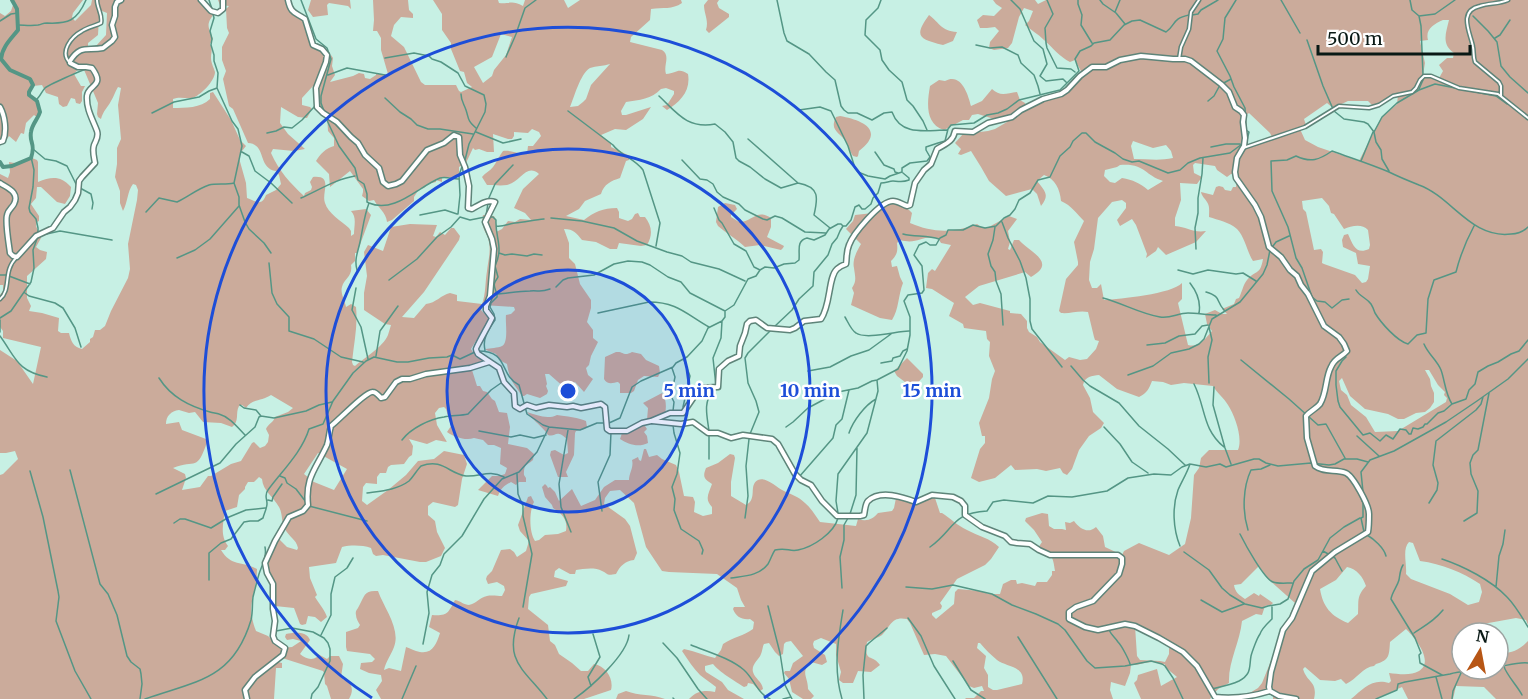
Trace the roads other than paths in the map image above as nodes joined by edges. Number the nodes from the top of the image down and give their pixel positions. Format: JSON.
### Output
{"nodes":[{"id":1,"x":97,"y":0,"type":"edge"},
{"id":2,"x":121,"y":0,"type":"edge"},
{"id":3,"x":201,"y":0,"type":"edge"},
{"id":4,"x":224,"y":0,"type":"edge"},
{"id":5,"x":288,"y":0,"type":"edge"},
{"id":6,"x":1199,"y":0,"type":"edge"},
{"id":7,"x":1508,"y":0,"type":"edge"},
{"id":8,"x":1179,"y":59,"type":"junction"},
{"id":9,"x":70,"y":63,"type":"junction"},
{"id":10,"x":1500,"y":89,"type":"junction"},
{"id":11,"x":1496,"y":94,"type":"junction"},
{"id":12,"x":1501,"y":96,"type":"junction"},
{"id":13,"x":0,"y":107,"type":"edge"},
{"id":14,"x":1528,"y":117,"type":"edge"},
{"id":15,"x":0,"y":142,"type":"edge"},
{"id":16,"x":1243,"y":148,"type":"junction"},
{"id":17,"x":0,"y":183,"type":"edge"},
{"id":18,"x":10,"y":253,"type":"junction"},
{"id":19,"x":17,"y":257,"type":"junction"},
{"id":20,"x":11,"y":262,"type":"junction"},
{"id":21,"x":0,"y":300,"type":"edge"},
{"id":22,"x":490,"y":361,"type":"junction"},
{"id":23,"x":651,"y":421,"type":"junction"},
{"id":24,"x":1270,"y":691,"type":"junction"},
{"id":25,"x":1214,"y":698,"type":"edge"},
{"id":26,"x":247,"y":699,"type":"edge"},
{"id":27,"x":1296,"y":699,"type":"edge"}],
"edges":[{"from":1,"to":9,"type":"street"},
{"from":2,"to":9,"type":"street"},
{"from":3,"to":4,"type":"street"},
{"from":5,"to":22,"type":"street"},
{"from":6,"to":8,"type":"street"},
{"from":7,"to":10,"type":"street"},
{"from":8,"to":16,"type":"street"},
{"from":8,"to":23,"type":"street"},
{"from":9,"to":19,"type":"street"},
{"from":10,"to":11,"type":"street"},
{"from":10,"to":12,"type":"street"},
{"from":11,"to":12,"type":"street"},
{"from":11,"to":16,"type":"street"},
{"from":12,"to":14,"type":"street"},
{"from":13,"to":15,"type":"street"},
{"from":16,"to":24,"type":"street"},
{"from":17,"to":18,"type":"street"},
{"from":18,"to":19,"type":"street"},
{"from":18,"to":20,"type":"street"},
{"from":19,"to":20,"type":"street"},
{"from":20,"to":21,"type":"street"},
{"from":22,"to":23,"type":"street"},
{"from":22,"to":26,"type":"street"},
{"from":23,"to":25,"type":"street"},
{"from":24,"to":25,"type":"street"},
{"from":24,"to":27,"type":"street"}]}
